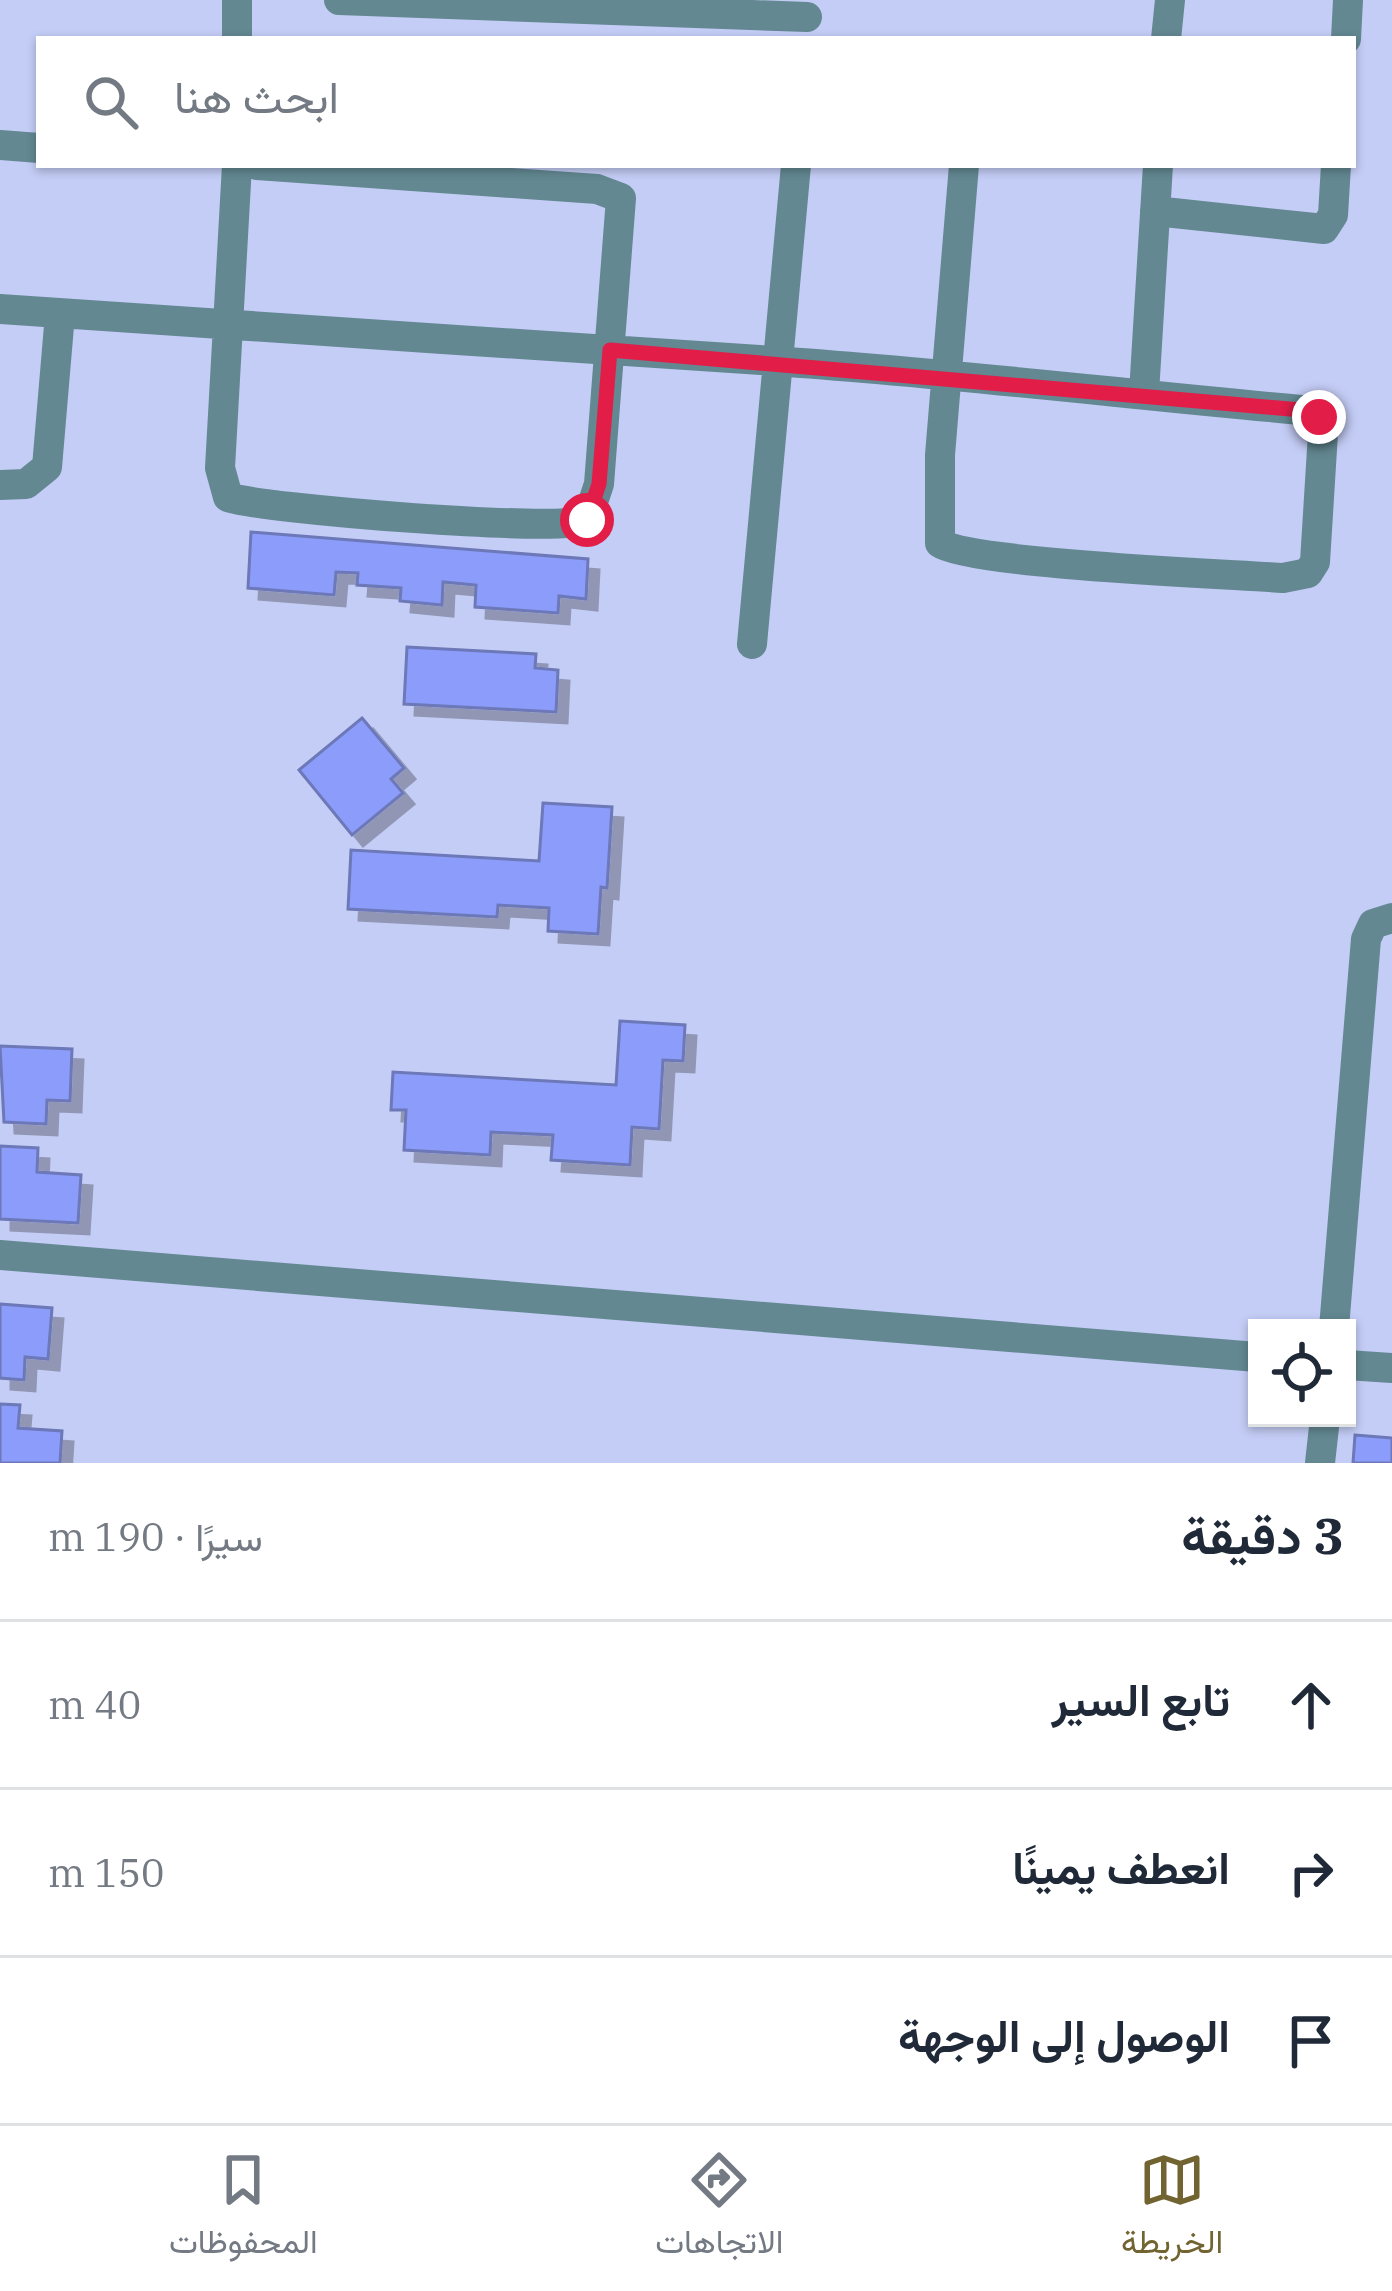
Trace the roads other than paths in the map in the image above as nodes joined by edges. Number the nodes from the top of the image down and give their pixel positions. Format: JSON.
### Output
{"nodes":[{"id":1,"x":237,"y":0,"type":"edge"},
{"id":2,"x":339,"y":0,"type":"edge"},
{"id":3,"x":1170,"y":0,"type":"edge"},
{"id":4,"x":1348,"y":0,"type":"edge"},
{"id":5,"x":402,"y":2,"type":"edge"},
{"id":6,"x":539,"y":4,"type":"edge"},
{"id":7,"x":807,"y":19,"type":"edge"},
{"id":8,"x":237,"y":36,"type":"edge"},
{"id":9,"x":1166,"y":36,"type":"edge"},
{"id":10,"x":1346,"y":36,"type":"edge"},
{"id":11,"x":0,"y":145,"type":"edge"},
{"id":12,"x":36,"y":148,"type":"edge"},
{"id":13,"x":237,"y":168,"type":"edge"},
{"id":14,"x":294,"y":168,"type":"edge"},
{"id":15,"x":796,"y":168,"type":"edge"},
{"id":16,"x":964,"y":168,"type":"edge"},
{"id":17,"x":1157,"y":168,"type":"edge"},
{"id":18,"x":1336,"y":168,"type":"edge"},
{"id":19,"x":1155,"y":212,"type":"junction"},
{"id":20,"x":0,"y":309,"type":"edge"},
{"id":21,"x":60,"y":314,"type":"junction"},
{"id":22,"x":227,"y":324,"type":"junction"},
{"id":23,"x":610,"y":350,"type":"junction"},
{"id":24,"x":780,"y":362,"type":"junction"},
{"id":25,"x":947,"y":380,"type":"junction"},
{"id":26,"x":1144,"y":393,"type":"junction"},
{"id":27,"x":0,"y":485,"type":"edge"},
{"id":28,"x":752,"y":644,"type":"dead end"},
{"id":29,"x":1392,"y":918,"type":"edge"},
{"id":30,"x":0,"y":1255,"type":"edge"},
{"id":31,"x":1335,"y":1319,"type":"edge"},
{"id":32,"x":1248,"y":1357,"type":"edge"},
{"id":33,"x":1356,"y":1366,"type":"edge"},
{"id":34,"x":1392,"y":1368,"type":"edge"},
{"id":35,"x":1324,"y":1427,"type":"edge"},
{"id":36,"x":1320,"y":1463,"type":"edge"}],
"edges":[{"from":1,"to":8,"type":"street"},
{"from":2,"to":5,"type":"street"},
{"from":3,"to":9,"type":"street"},
{"from":4,"to":10,"type":"street"},
{"from":5,"to":6,"type":"street"},
{"from":6,"to":7,"type":"street"},
{"from":11,"to":12,"type":"street"},
{"from":13,"to":22,"type":"street"},
{"from":14,"to":23,"type":"street"},
{"from":15,"to":24,"type":"street"},
{"from":16,"to":25,"type":"street"},
{"from":17,"to":19,"type":"street"},
{"from":18,"to":19,"type":"street"},
{"from":19,"to":26,"type":"street"},
{"from":20,"to":21,"type":"street"},
{"from":21,"to":22,"type":"street"},
{"from":21,"to":27,"type":"street"},
{"from":22,"to":23,"type":"street"},
{"from":22,"to":23,"type":"street"},
{"from":23,"to":24,"type":"street"},
{"from":24,"to":25,"type":"street"},
{"from":24,"to":28,"type":"street"},
{"from":25,"to":26,"type":"street"},
{"from":25,"to":26,"type":"street"},
{"from":29,"to":31,"type":"street"},
{"from":30,"to":32,"type":"street"},
{"from":33,"to":34,"type":"street"},
{"from":35,"to":36,"type":"street"}]}
